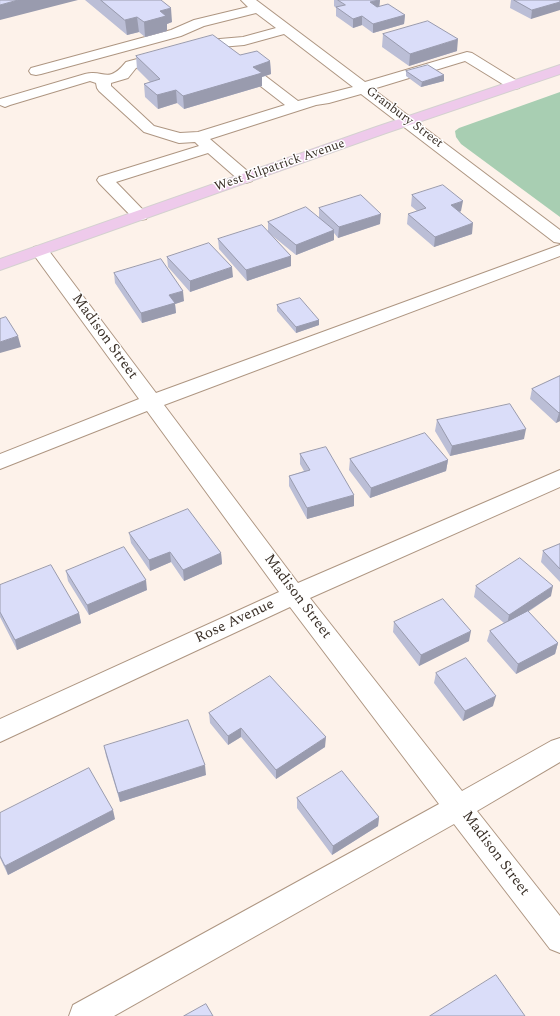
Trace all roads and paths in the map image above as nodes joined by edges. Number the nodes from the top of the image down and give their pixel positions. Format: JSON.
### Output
{"nodes":[{"id":1,"x":253,"y":4,"type":"edge"},
{"id":2,"x":287,"y":29,"type":"junction"},
{"id":3,"x":215,"y":43,"type":"junction"},
{"id":4,"x":233,"y":57,"type":"edge"},
{"id":5,"x":560,"y":70,"type":"edge"},
{"id":6,"x":36,"y":71,"type":"dead end"},
{"id":7,"x":259,"y":78,"type":"edge"},
{"id":8,"x":105,"y":80,"type":"junction"},
{"id":9,"x":514,"y":85,"type":"junction"},
{"id":10,"x":364,"y":88,"type":"junction"},
{"id":11,"x":5,"y":102,"type":"dead end"},
{"id":12,"x":296,"y":107,"type":"junction"},
{"id":13,"x":409,"y":121,"type":"junction"},
{"id":14,"x":205,"y":142,"type":"junction"},
{"id":15,"x":246,"y":178,"type":"junction"},
{"id":16,"x":140,"y":215,"type":"junction"},
{"id":17,"x":560,"y":238,"type":"edge"},
{"id":18,"x":560,"y":250,"type":"edge"},
{"id":19,"x":40,"y":251,"type":"junction"},
{"id":20,"x":0,"y":265,"type":"edge"},
{"id":21,"x":152,"y":402,"type":"junction"},
{"id":22,"x":0,"y":462,"type":"edge"},
{"id":23,"x":560,"y":478,"type":"edge"},
{"id":24,"x":294,"y":595,"type":"junction"},
{"id":25,"x":0,"y":731,"type":"edge"},
{"id":26,"x":560,"y":748,"type":"edge"},
{"id":27,"x":459,"y":807,"type":"junction"},
{"id":28,"x":560,"y":939,"type":"edge"},
{"id":29,"x":84,"y":1016,"type":"edge"}],
"edges":[{"from":1,"to":2,"type":"street","name":"Granbury Street"},
{"from":1,"to":6,"type":"street"},
{"from":2,"to":3,"type":"street"},
{"from":2,"to":10,"type":"street","name":"Granbury Street"},
{"from":3,"to":4,"type":"street"},
{"from":3,"to":8,"type":"street"},
{"from":5,"to":9,"type":"main road","name":"West Kilpatrick Avenue"},
{"from":7,"to":12,"type":"street"},
{"from":8,"to":11,"type":"street"},
{"from":8,"to":14,"type":"street"},
{"from":9,"to":10,"type":"street"},
{"from":9,"to":13,"type":"main road","name":"West Kilpatrick Avenue"},
{"from":10,"to":12,"type":"street"},
{"from":10,"to":13,"type":"street","name":"Granbury Street"},
{"from":12,"to":14,"type":"street"},
{"from":13,"to":15,"type":"main road","name":"West Kilpatrick Avenue"},
{"from":13,"to":17,"type":"street","name":"Granbury Street"},
{"from":14,"to":15,"type":"street"},
{"from":14,"to":16,"type":"street"},
{"from":15,"to":16,"type":"main road","name":"West Kilpatrick Avenue"},
{"from":16,"to":19,"type":"main road","name":"West Kilpatrick Avenue"},
{"from":18,"to":21,"type":"street"},
{"from":19,"to":20,"type":"main road","name":"West Kilpatrick Avenue"},
{"from":19,"to":21,"type":"street","name":"Madison Street"},
{"from":21,"to":22,"type":"street"},
{"from":21,"to":24,"type":"street","name":"Madison Street"},
{"from":23,"to":24,"type":"street","name":"Rose Avenue"},
{"from":24,"to":25,"type":"street","name":"Rose Avenue"},
{"from":24,"to":27,"type":"street","name":"Madison Street"},
{"from":26,"to":27,"type":"street"},
{"from":27,"to":28,"type":"street","name":"Madison Street"},
{"from":27,"to":29,"type":"street"}]}
